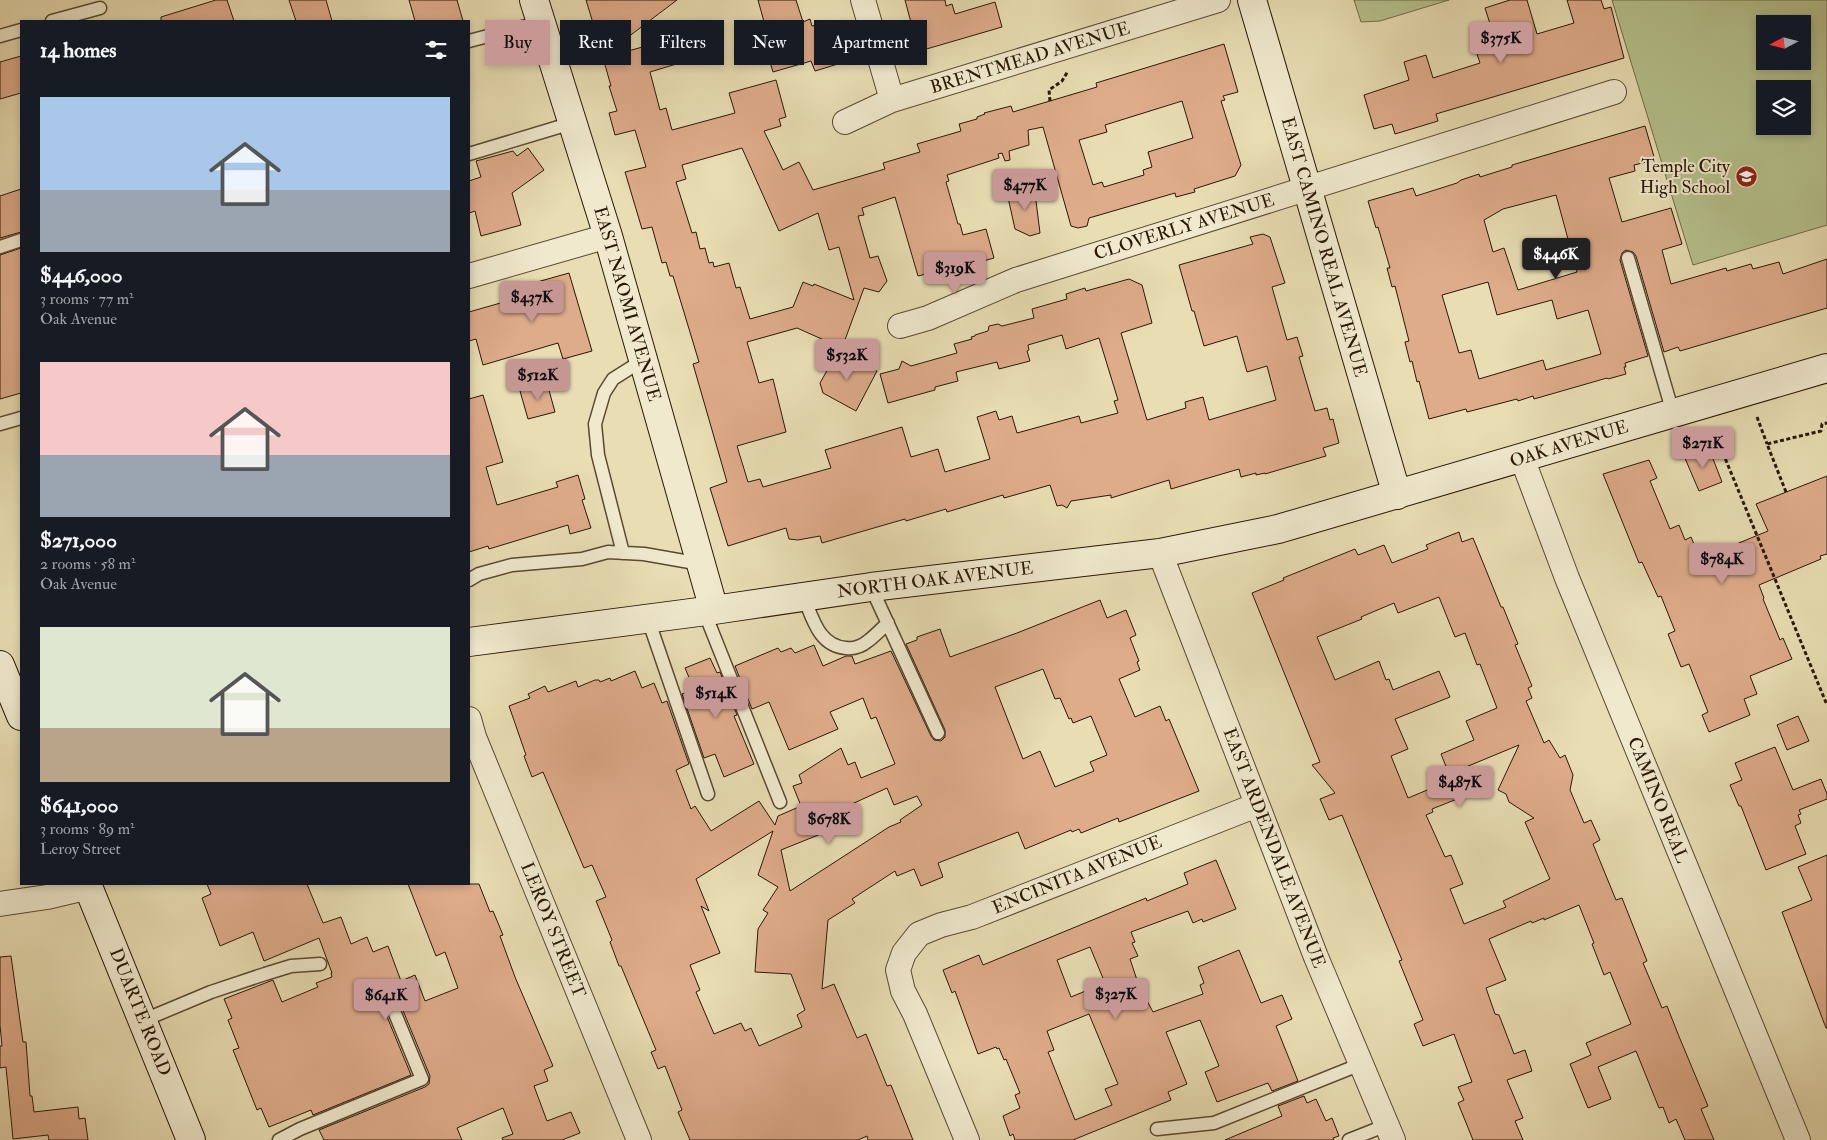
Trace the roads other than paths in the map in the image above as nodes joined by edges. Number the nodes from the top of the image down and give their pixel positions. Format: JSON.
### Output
{"nodes":[{"id":1,"x":863,"y":0,"type":"edge"},
{"id":2,"x":1218,"y":0,"type":"edge"},
{"id":3,"x":1252,"y":0,"type":"edge"},
{"id":4,"x":100,"y":8,"type":"dead end"},
{"id":5,"x":537,"y":11,"type":"edge"},
{"id":6,"x":56,"y":20,"type":"edge"},
{"id":7,"x":20,"y":30,"type":"edge"},
{"id":8,"x":0,"y":36,"type":"edge"},
{"id":9,"x":470,"y":41,"type":"edge"},
{"id":10,"x":1614,"y":92,"type":"dead end"},
{"id":11,"x":892,"y":100,"type":"junction"},
{"id":12,"x":845,"y":122,"type":"dead end"},
{"id":13,"x":572,"y":123,"type":"junction"},
{"id":14,"x":470,"y":154,"type":"edge"},
{"id":15,"x":1307,"y":188,"type":"junction"},
{"id":16,"x":608,"y":236,"type":"junction"},
{"id":17,"x":20,"y":240,"type":"edge"},
{"id":18,"x":0,"y":247,"type":"edge"},
{"id":19,"x":1628,"y":258,"type":"dead end"},
{"id":20,"x":470,"y":276,"type":"edge"},
{"id":21,"x":900,"y":326,"type":"dead end"},
{"id":22,"x":643,"y":360,"type":"junction"},
{"id":23,"x":1827,"y":368,"type":"edge"},
{"id":24,"x":1673,"y":413,"type":"junction"},
{"id":25,"x":20,"y":418,"type":"edge"},
{"id":26,"x":0,"y":424,"type":"edge"},
{"id":27,"x":1522,"y":458,"type":"junction"},
{"id":28,"x":1397,"y":495,"type":"junction"},
{"id":29,"x":623,"y":553,"type":"junction"},
{"id":30,"x":1160,"y":553,"type":"junction"},
{"id":31,"x":701,"y":564,"type":"junction"},
{"id":32,"x":470,"y":579,"type":"edge"},
{"id":33,"x":871,"y":587,"type":"junction"},
{"id":34,"x":804,"y":598,"type":"junction"},
{"id":35,"x":709,"y":610,"type":"junction"},
{"id":36,"x":648,"y":619,"type":"junction"},
{"id":37,"x":888,"y":623,"type":"junction"},
{"id":38,"x":470,"y":642,"type":"edge"},
{"id":39,"x":0,"y":665,"type":"edge"},
{"id":40,"x":20,"y":710,"type":"edge"},
{"id":41,"x":470,"y":723,"type":"edge"},
{"id":42,"x":938,"y":733,"type":"dead end"},
{"id":43,"x":708,"y":794,"type":"dead end"},
{"id":44,"x":780,"y":802,"type":"dead end"},
{"id":45,"x":1257,"y":805,"type":"junction"},
{"id":46,"x":88,"y":885,"type":"edge"},
{"id":47,"x":0,"y":904,"type":"edge"},
{"id":48,"x":320,"y":964,"type":"dead end"},
{"id":49,"x":388,"y":999,"type":"dead end"},
{"id":50,"x":144,"y":1020,"type":"junction"},
{"id":51,"x":1361,"y":1064,"type":"junction"},
{"id":52,"x":1157,"y":1129,"type":"dead end"},
{"id":53,"x":1390,"y":1132,"type":"edge"},
{"id":54,"x":191,"y":1140,"type":"edge"},
{"id":55,"x":279,"y":1140,"type":"edge"},
{"id":56,"x":638,"y":1140,"type":"edge"},
{"id":57,"x":967,"y":1140,"type":"edge"},
{"id":58,"x":1348,"y":1140,"type":"edge"},
{"id":59,"x":1798,"y":1140,"type":"edge"}],
"edges":[{"from":1,"to":11,"type":"street"},
{"from":2,"to":11,"type":"street","name":"BRENTMEAD AVENUE"},
{"from":3,"to":15,"type":"street","name":"EAST CAMINO REAL AVENUE"},
{"from":4,"to":6,"type":"lane"},
{"from":5,"to":9,"type":"lane"},
{"from":5,"to":13,"type":"street","name":"EAST NAOMI AVENUE"},
{"from":7,"to":8,"type":"lane"},
{"from":10,"to":15,"type":"street","name":"CLOVERLY AVENUE"},
{"from":11,"to":12,"type":"street","name":"BRENTMEAD AVENUE"},
{"from":13,"to":14,"type":"lane"},
{"from":13,"to":16,"type":"street","name":"EAST NAOMI AVENUE"},
{"from":15,"to":21,"type":"street","name":"CLOVERLY AVENUE"},
{"from":15,"to":28,"type":"street","name":"EAST CAMINO REAL AVENUE"},
{"from":16,"to":20,"type":"street"},
{"from":16,"to":22,"type":"street","name":"EAST NAOMI AVENUE"},
{"from":17,"to":18,"type":"lane"},
{"from":19,"to":24,"type":"lane"},
{"from":22,"to":29,"type":"lane"},
{"from":22,"to":31,"type":"street","name":"EAST NAOMI AVENUE"},
{"from":23,"to":24,"type":"street","name":"OAK AVENUE"},
{"from":24,"to":27,"type":"street","name":"OAK AVENUE"},
{"from":25,"to":26,"type":"lane"},
{"from":27,"to":28,"type":"street","name":"OAK AVENUE"},
{"from":27,"to":59,"type":"street","name":"CAMINO REAL"},
{"from":28,"to":30,"type":"street","name":"NORTH OAK AVENUE"},
{"from":29,"to":31,"type":"lane"},
{"from":29,"to":32,"type":"lane"},
{"from":30,"to":33,"type":"street","name":"NORTH OAK AVENUE"},
{"from":30,"to":45,"type":"street","name":"EAST ARDENDALE AVENUE"},
{"from":31,"to":35,"type":"street","name":"EAST NAOMI AVENUE"},
{"from":33,"to":34,"type":"street","name":"NORTH OAK AVENUE"},
{"from":33,"to":37,"type":"lane"},
{"from":34,"to":35,"type":"street","name":"NORTH OAK AVENUE"},
{"from":34,"to":37,"type":"lane"},
{"from":35,"to":36,"type":"street","name":"NORTH OAK AVENUE"},
{"from":35,"to":44,"type":"lane"},
{"from":36,"to":38,"type":"street","name":"NORTH OAK AVENUE"},
{"from":36,"to":43,"type":"lane"},
{"from":37,"to":42,"type":"lane"},
{"from":39,"to":40,"type":"street"},
{"from":41,"to":56,"type":"street","name":"LEROY STREET"},
{"from":45,"to":51,"type":"street","name":"EAST ARDENDALE AVENUE"},
{"from":45,"to":57,"type":"street","name":"ENCINITA AVENUE"},
{"from":46,"to":47,"type":"street"},
{"from":46,"to":50,"type":"street","name":"DUARTE ROAD"},
{"from":48,"to":50,"type":"lane"},
{"from":49,"to":55,"type":"lane"},
{"from":50,"to":54,"type":"street","name":"DUARTE ROAD"},
{"from":51,"to":52,"type":"lane"},
{"from":51,"to":53,"type":"street","name":"EAST ARDENDALE AVENUE"},
{"from":53,"to":58,"type":"lane"}]}
